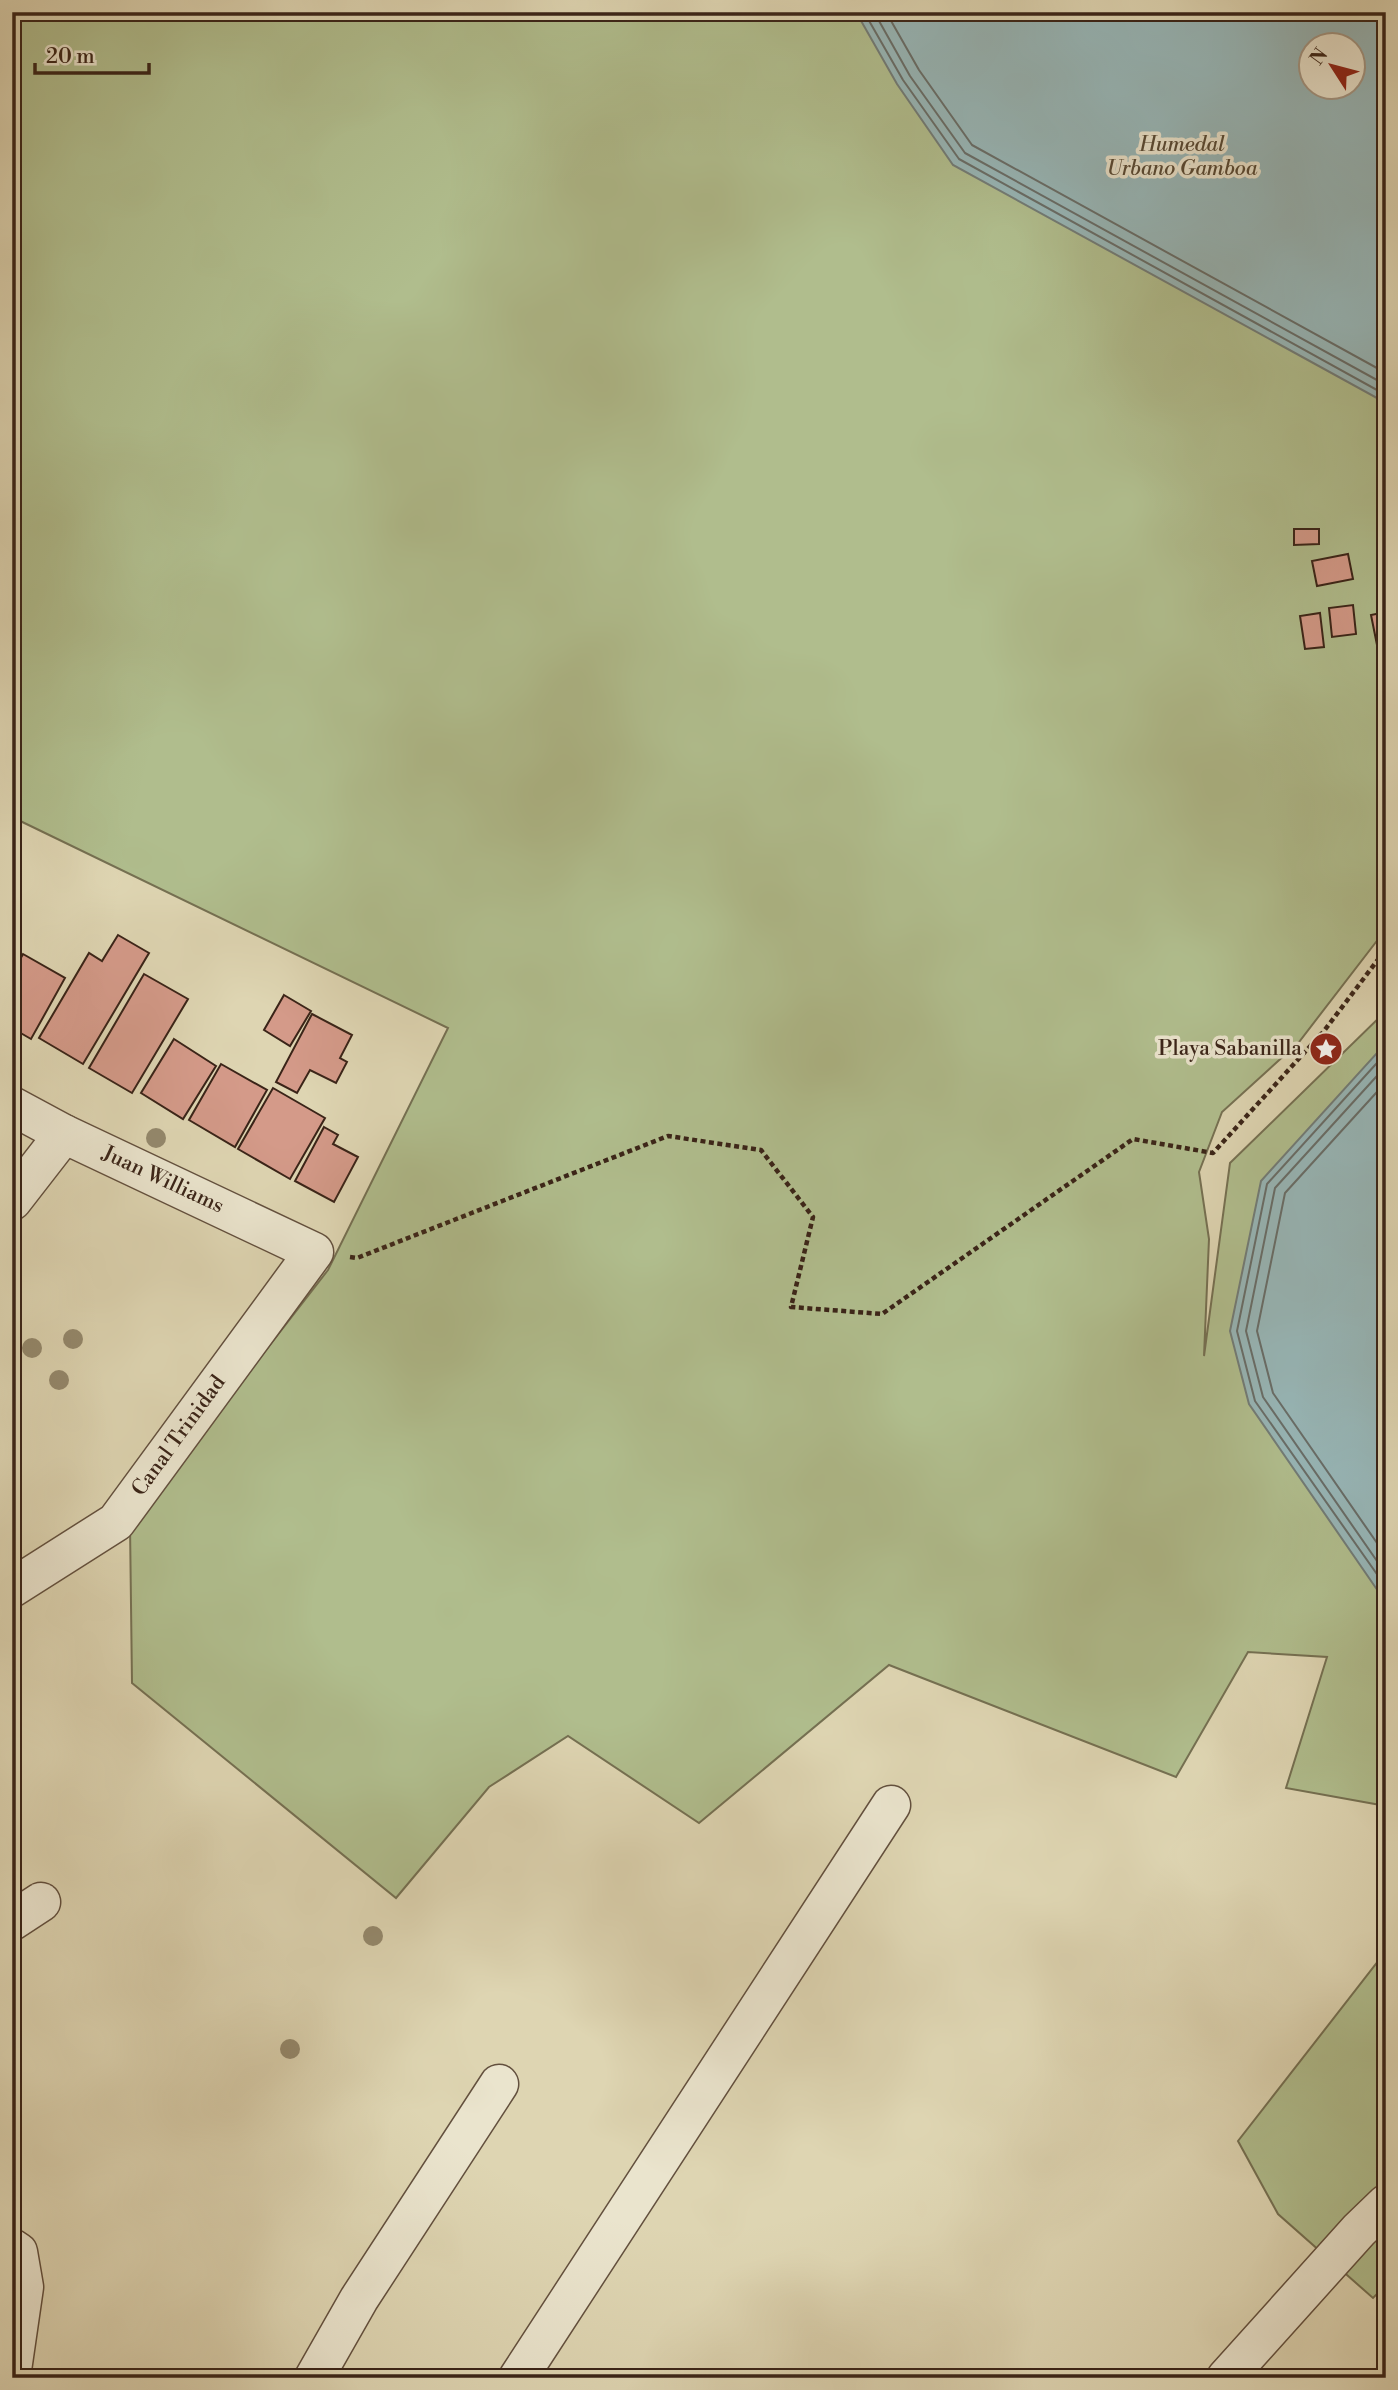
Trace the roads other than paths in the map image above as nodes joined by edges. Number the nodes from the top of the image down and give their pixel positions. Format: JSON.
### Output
{"nodes":[{"id":1,"x":12,"y":1106,"type":"edge"},
{"id":2,"x":64,"y":1134,"type":"junction"},
{"id":3,"x":12,"y":1200,"type":"edge"},
{"id":4,"x":314,"y":1252,"type":"joint"},
{"id":5,"x":12,"y":1588,"type":"edge"},
{"id":6,"x":891,"y":1805,"type":"dead end"},
{"id":7,"x":499,"y":2084,"type":"dead end"},
{"id":8,"x":1386,"y":2204,"type":"edge"},
{"id":9,"x":12,"y":2248,"type":"edge"},
{"id":10,"x":12,"y":2370,"type":"edge"},
{"id":11,"x":314,"y":2378,"type":"edge"},
{"id":12,"x":518,"y":2378,"type":"edge"},
{"id":13,"x":1226,"y":2378,"type":"edge"}],
"edges":[{"from":1,"to":2,"type":"street","name":"Juan Williams"},
{"from":2,"to":3,"type":"street"},
{"from":2,"to":4,"type":"street","name":"Juan Williams"},
{"from":4,"to":5,"type":"street","name":"Canal Trinidad"},
{"from":6,"to":12,"type":"street"},
{"from":7,"to":11,"type":"street"},
{"from":8,"to":13,"type":"street"},
{"from":9,"to":10,"type":"street"}]}
